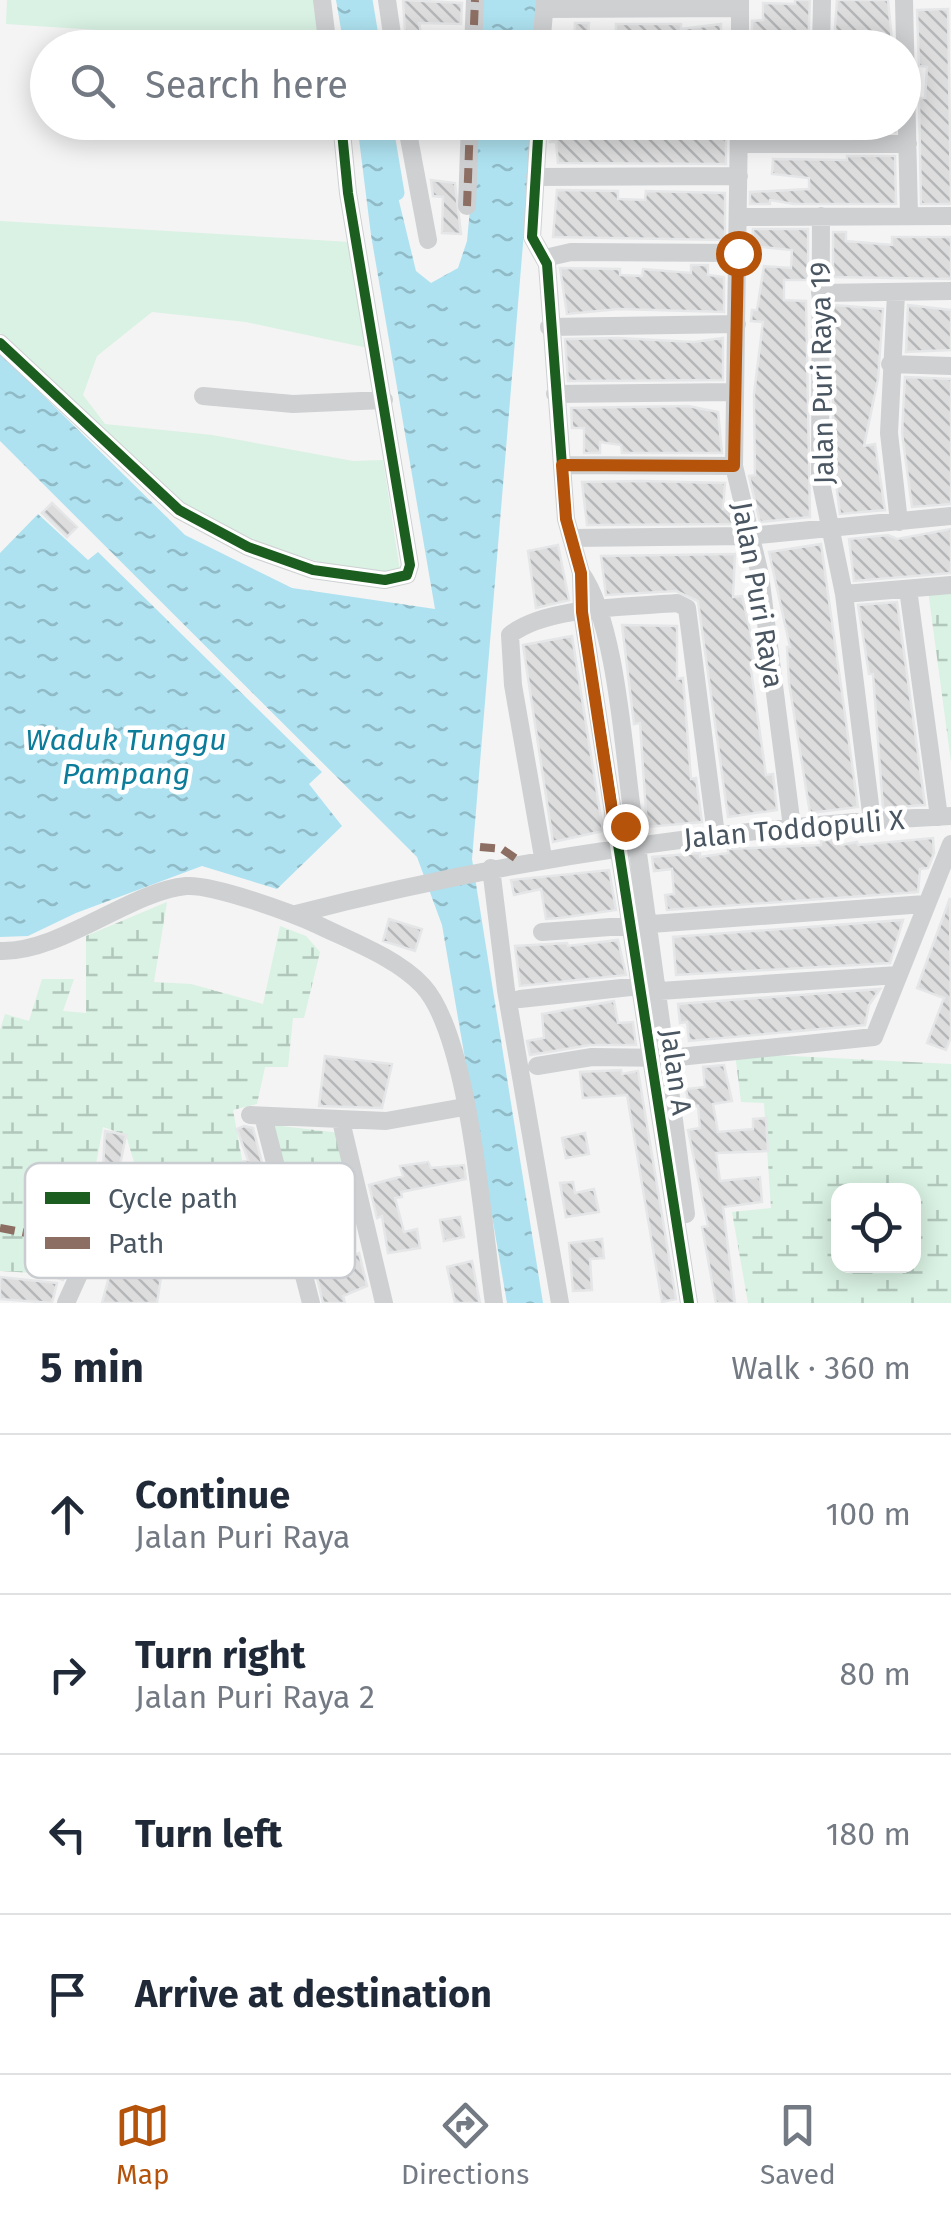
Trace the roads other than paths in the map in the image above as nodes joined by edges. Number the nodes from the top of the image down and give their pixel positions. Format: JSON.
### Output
{"nodes":[{"id":1,"x":322,"y":0,"type":"edge"},
{"id":2,"x":386,"y":0,"type":"edge"},
{"id":3,"x":475,"y":0,"type":"edge"},
{"id":4,"x":822,"y":0,"type":"edge"},
{"id":5,"x":904,"y":0,"type":"edge"},
{"id":6,"x":740,"y":4,"type":"edge"},
{"id":7,"x":544,"y":5,"type":"edge"},
{"id":8,"x":326,"y":30,"type":"edge"},
{"id":9,"x":391,"y":30,"type":"edge"},
{"id":10,"x":474,"y":30,"type":"edge"},
{"id":11,"x":542,"y":30,"type":"edge"},
{"id":12,"x":740,"y":30,"type":"edge"},
{"id":13,"x":821,"y":30,"type":"edge"},
{"id":14,"x":904,"y":30,"type":"edge"},
{"id":15,"x":343,"y":140,"type":"edge"},
{"id":16,"x":409,"y":140,"type":"edge"},
{"id":17,"x":469,"y":140,"type":"edge"},
{"id":18,"x":538,"y":140,"type":"edge"},
{"id":19,"x":740,"y":140,"type":"edge"},
{"id":20,"x":908,"y":140,"type":"edge"},
{"id":21,"x":740,"y":144,"type":"junction"},
{"id":22,"x":908,"y":144,"type":"junction"},
{"id":23,"x":739,"y":176,"type":"junction"},
{"id":24,"x":535,"y":177,"type":"junction"},
{"id":25,"x":467,"y":206,"type":"dead end"},
{"id":26,"x":909,"y":215,"type":"junction"},
{"id":27,"x":821,"y":216,"type":"junction"},
{"id":28,"x":951,"y":216,"type":"edge"},
{"id":29,"x":738,"y":217,"type":"junction"},
{"id":30,"x":428,"y":240,"type":"dead end"},
{"id":31,"x":738,"y":253,"type":"junction"},
{"id":32,"x":545,"y":258,"type":"junction"},
{"id":33,"x":951,"y":291,"type":"edge"},
{"id":34,"x":820,"y":292,"type":"junction"},
{"id":35,"x":896,"y":294,"type":"junction"},
{"id":36,"x":737,"y":324,"type":"junction"},
{"id":37,"x":549,"y":327,"type":"junction"},
{"id":38,"x":0,"y":343,"type":"edge"},
{"id":39,"x":890,"y":364,"type":"junction"},
{"id":40,"x":951,"y":366,"type":"edge"},
{"id":41,"x":735,"y":392,"type":"junction"},
{"id":42,"x":554,"y":394,"type":"junction"},
{"id":43,"x":203,"y":396,"type":"dead end"},
{"id":44,"x":384,"y":400,"type":"junction"},
{"id":45,"x":562,"y":465,"type":"junction"},
{"id":46,"x":734,"y":466,"type":"junction"},
{"id":47,"x":951,"y":516,"type":"edge"},
{"id":48,"x":899,"y":522,"type":"junction"},
{"id":49,"x":830,"y":529,"type":"junction"},
{"id":50,"x":749,"y":536,"type":"junction"},
{"id":51,"x":571,"y":538,"type":"junction"},
{"id":52,"x":951,"y":585,"type":"edge"},
{"id":53,"x":908,"y":589,"type":"junction"},
{"id":54,"x":844,"y":594,"type":"junction"},
{"id":55,"x":590,"y":611,"type":"junction"},
{"id":56,"x":945,"y":816,"type":"edge"},
{"id":57,"x":634,"y":821,"type":"junction"},
{"id":58,"x":872,"y":821,"type":"junction"},
{"id":59,"x":614,"y":824,"type":"junction"},
{"id":60,"x":792,"y":827,"type":"junction"},
{"id":61,"x":716,"y":835,"type":"junction"},
{"id":62,"x":637,"y":844,"type":"junction"},
{"id":63,"x":951,"y":844,"type":"edge"},
{"id":64,"x":616,"y":848,"type":"junction"},
{"id":65,"x":543,"y":857,"type":"junction"},
{"id":66,"x":488,"y":868,"type":"junction"},
{"id":67,"x":925,"y":904,"type":"junction"},
{"id":68,"x":296,"y":914,"type":"junction"},
{"id":69,"x":630,"y":924,"type":"junction"},
{"id":70,"x":651,"y":926,"type":"junction"},
{"id":71,"x":542,"y":932,"type":"dead end"},
{"id":72,"x":0,"y":950,"type":"edge"},
{"id":73,"x":898,"y":975,"type":"junction"},
{"id":74,"x":654,"y":987,"type":"junction"},
{"id":75,"x":520,"y":999,"type":"dead end"},
{"id":76,"x":660,"y":1057,"type":"junction"},
{"id":77,"x":537,"y":1066,"type":"dead end"},
{"id":78,"x":464,"y":1106,"type":"junction"},
{"id":79,"x":341,"y":1122,"type":"junction"},
{"id":80,"x":271,"y":1163,"type":"edge"},
{"id":81,"x":351,"y":1163,"type":"edge"},
{"id":82,"x":355,"y":1181,"type":"edge"},
{"id":83,"x":683,"y":1228,"type":"junction"},
{"id":84,"x":77,"y":1278,"type":"edge"},
{"id":85,"x":304,"y":1278,"type":"edge"},
{"id":86,"x":66,"y":1303,"type":"edge"},
{"id":87,"x":311,"y":1303,"type":"edge"},
{"id":88,"x":384,"y":1303,"type":"edge"},
{"id":89,"x":494,"y":1303,"type":"edge"},
{"id":90,"x":560,"y":1303,"type":"edge"},
{"id":91,"x":689,"y":1303,"type":"edge"},
{"id":92,"x":701,"y":1303,"type":"edge"}],
"edges":[{"from":1,"to":8,"type":"street"},
{"from":2,"to":9,"type":"street"},
{"from":3,"to":10,"type":"street"},
{"from":4,"to":13,"type":"street"},
{"from":5,"to":14,"type":"street"},
{"from":6,"to":7,"type":"street"},
{"from":6,"to":12,"type":"street"},
{"from":7,"to":11,"type":"street"},
{"from":15,"to":44,"type":"street"},
{"from":16,"to":30,"type":"street"},
{"from":17,"to":25,"type":"street"},
{"from":18,"to":24,"type":"street"},
{"from":19,"to":21,"type":"street","name":"Jalan Puri Raya"},
{"from":20,"to":22,"type":"street"},
{"from":21,"to":22,"type":"street"},
{"from":21,"to":23,"type":"street","name":"Jalan Puri Raya"},
{"from":22,"to":26,"type":"street"},
{"from":23,"to":24,"type":"street"},
{"from":23,"to":29,"type":"street","name":"Jalan Puri Raya"},
{"from":24,"to":32,"type":"street"},
{"from":26,"to":27,"type":"street"},
{"from":26,"to":28,"type":"street"},
{"from":27,"to":29,"type":"street"},
{"from":27,"to":34,"type":"street","name":"Jalan Puri Raya 19"},
{"from":29,"to":31,"type":"street","name":"Jalan Puri Raya"},
{"from":31,"to":32,"type":"street"},
{"from":31,"to":36,"type":"street","name":"Jalan Puri Raya"},
{"from":32,"to":37,"type":"street"},
{"from":33,"to":35,"type":"street"},
{"from":34,"to":35,"type":"street"},
{"from":34,"to":49,"type":"street","name":"Jalan Puri Raya 19"},
{"from":35,"to":39,"type":"street"},
{"from":36,"to":37,"type":"street"},
{"from":36,"to":41,"type":"street","name":"Jalan Puri Raya"},
{"from":37,"to":42,"type":"street"},
{"from":38,"to":44,"type":"street"},
{"from":39,"to":40,"type":"street"},
{"from":39,"to":48,"type":"street"},
{"from":41,"to":42,"type":"street"},
{"from":41,"to":46,"type":"street","name":"Jalan Puri Raya"},
{"from":42,"to":45,"type":"street"},
{"from":43,"to":44,"type":"street"},
{"from":45,"to":46,"type":"street"},
{"from":45,"to":51,"type":"street"},
{"from":46,"to":50,"type":"street","name":"Jalan Puri Raya"},
{"from":47,"to":48,"type":"street"},
{"from":48,"to":49,"type":"street"},
{"from":49,"to":50,"type":"street"},
{"from":49,"to":54,"type":"street","name":"Jalan Puri Raya 19"},
{"from":50,"to":51,"type":"street"},
{"from":50,"to":60,"type":"street","name":"Jalan Puri Raya"},
{"from":51,"to":55,"type":"street"},
{"from":52,"to":53,"type":"street"},
{"from":53,"to":54,"type":"street"},
{"from":53,"to":56,"type":"street"},
{"from":54,"to":58,"type":"street","name":"Jalan Puri Raya 19"},
{"from":55,"to":57,"type":"street","name":"Jalan A"},
{"from":55,"to":59,"type":"street","name":"Jalan A"},
{"from":55,"to":61,"type":"street"},
{"from":55,"to":65,"type":"street"},
{"from":56,"to":58,"type":"street","name":"Jalan Toddopuli X"},
{"from":57,"to":59,"type":"street"},
{"from":57,"to":62,"type":"street","name":"Jalan A"},
{"from":58,"to":60,"type":"street","name":"Jalan Toddopuli X"},
{"from":59,"to":64,"type":"street","name":"Jalan A"},
{"from":60,"to":61,"type":"street","name":"Jalan Toddopuli X"},
{"from":61,"to":62,"type":"street","name":"Jalan Toddopuli X"},
{"from":62,"to":64,"type":"street","name":"Jalan Toddopuli X"},
{"from":62,"to":70,"type":"street","name":"Jalan A"},
{"from":63,"to":67,"type":"street"},
{"from":64,"to":65,"type":"street","name":"Jalan Toddopuli X"},
{"from":64,"to":69,"type":"street","name":"Jalan A"},
{"from":65,"to":66,"type":"street","name":"Jalan Toddopuli X"},
{"from":66,"to":68,"type":"street","name":"Jalan Toddopuli X"},
{"from":66,"to":90,"type":"street"},
{"from":67,"to":70,"type":"street"},
{"from":67,"to":73,"type":"street"},
{"from":68,"to":72,"type":"street"},
{"from":68,"to":78,"type":"street"},
{"from":69,"to":70,"type":"street"},
{"from":69,"to":71,"type":"street"},
{"from":69,"to":74,"type":"street","name":"Jalan A"},
{"from":70,"to":74,"type":"street","name":"Jalan A"},
{"from":73,"to":74,"type":"street"},
{"from":73,"to":76,"type":"street"},
{"from":74,"to":75,"type":"street"},
{"from":74,"to":76,"type":"street","name":"Jalan A"},
{"from":76,"to":77,"type":"street"},
{"from":76,"to":83,"type":"street","name":"Jalan A"},
{"from":78,"to":79,"type":"street"},
{"from":78,"to":89,"type":"street"},
{"from":79,"to":80,"type":"street"},
{"from":79,"to":81,"type":"street"},
{"from":82,"to":88,"type":"street"},
{"from":83,"to":91,"type":"street","name":"Jalan A"},
{"from":83,"to":92,"type":"street","name":"Jalan A"},
{"from":84,"to":86,"type":"street"},
{"from":85,"to":87,"type":"street"}]}
